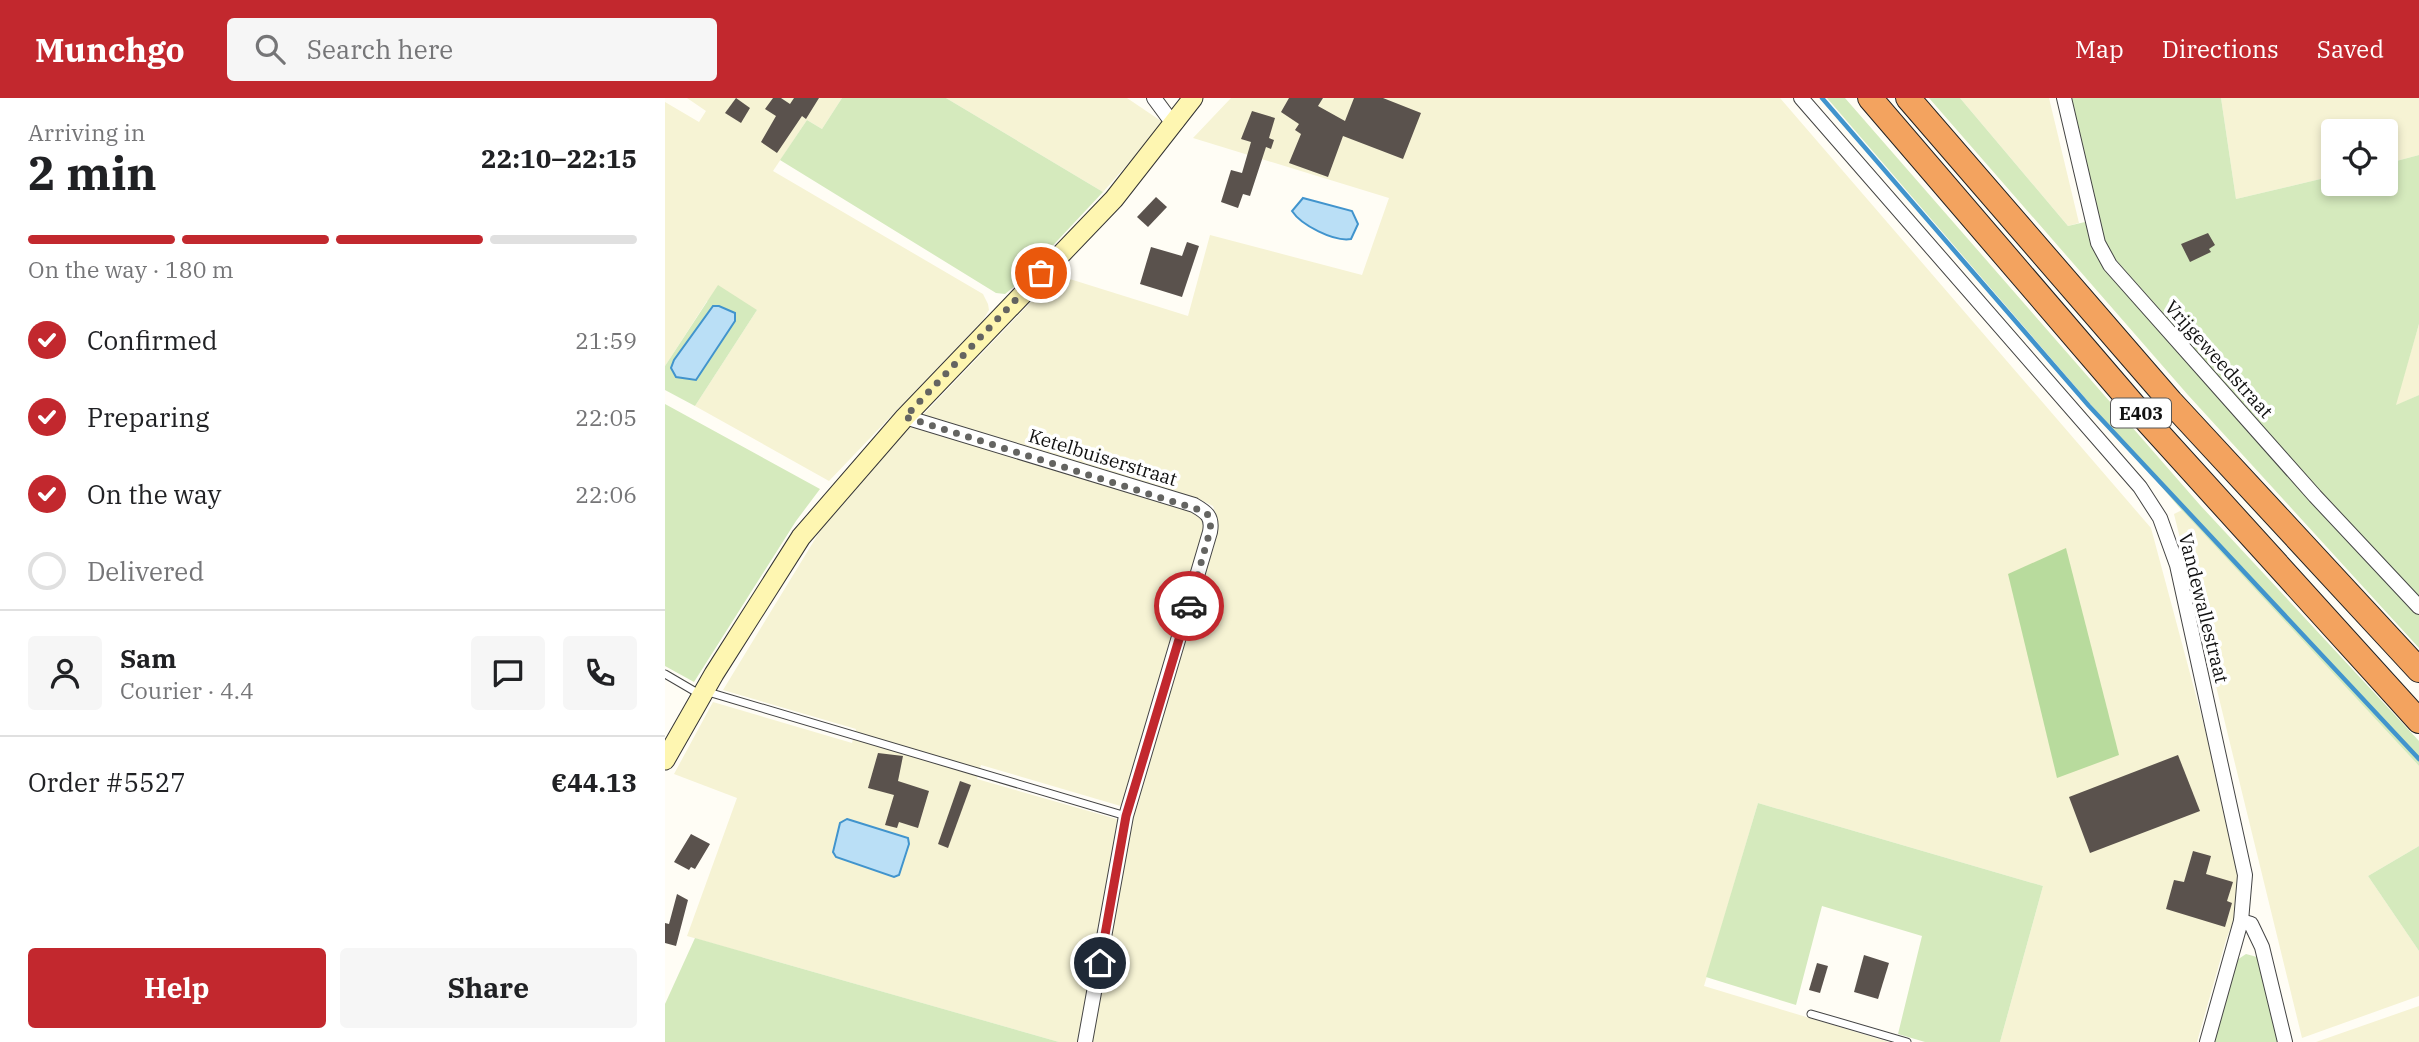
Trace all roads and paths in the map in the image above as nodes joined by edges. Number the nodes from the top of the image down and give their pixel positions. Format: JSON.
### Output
{"nodes":[{"id":1,"x":1154,"y":98,"type":"edge"},
{"id":2,"x":1193,"y":98,"type":"edge"},
{"id":3,"x":1801,"y":98,"type":"edge"},
{"id":4,"x":1870,"y":98,"type":"edge"},
{"id":5,"x":1908,"y":98,"type":"edge"},
{"id":6,"x":2064,"y":98,"type":"edge"},
{"id":7,"x":1177,"y":122,"type":"junction"},
{"id":8,"x":905,"y":417,"type":"junction"},
{"id":9,"x":2419,"y":607,"type":"edge"},
{"id":10,"x":2419,"y":670,"type":"edge"},
{"id":11,"x":665,"y":674,"type":"edge"},
{"id":12,"x":703,"y":693,"type":"junction"},
{"id":13,"x":2419,"y":721,"type":"edge"},
{"id":14,"x":665,"y":760,"type":"edge"},
{"id":15,"x":1126,"y":816,"type":"junction"},
{"id":16,"x":2241,"y":920,"type":"junction"},
{"id":17,"x":1811,"y":1014,"type":"dead end"},
{"id":18,"x":1085,"y":1042,"type":"edge"},
{"id":19,"x":1907,"y":1042,"type":"edge"},
{"id":20,"x":2207,"y":1042,"type":"edge"},
{"id":21,"x":2285,"y":1042,"type":"edge"}],
"edges":[{"from":1,"to":7,"type":"street"},
{"from":2,"to":7,"type":"street"},
{"from":3,"to":16,"type":"street","name":"Vandewallestraat"},
{"from":4,"to":13,"type":"highway","number":"E403"},
{"from":5,"to":10,"type":"highway","number":"E403"},
{"from":6,"to":9,"type":"street","name":"Vrijgeweedstraat"},
{"from":7,"to":8,"type":"street"},
{"from":8,"to":12,"type":"street"},
{"from":8,"to":15,"type":"street","name":"Ketelbuiserstraat"},
{"from":11,"to":12,"type":"lane"},
{"from":12,"to":14,"type":"street"},
{"from":12,"to":15,"type":"lane"},
{"from":15,"to":18,"type":"street","name":"Ketelbuiserstraat"},
{"from":16,"to":20,"type":"street","name":"Vandewallestraat"},
{"from":16,"to":21,"type":"street"},
{"from":17,"to":19,"type":"lane"}]}
